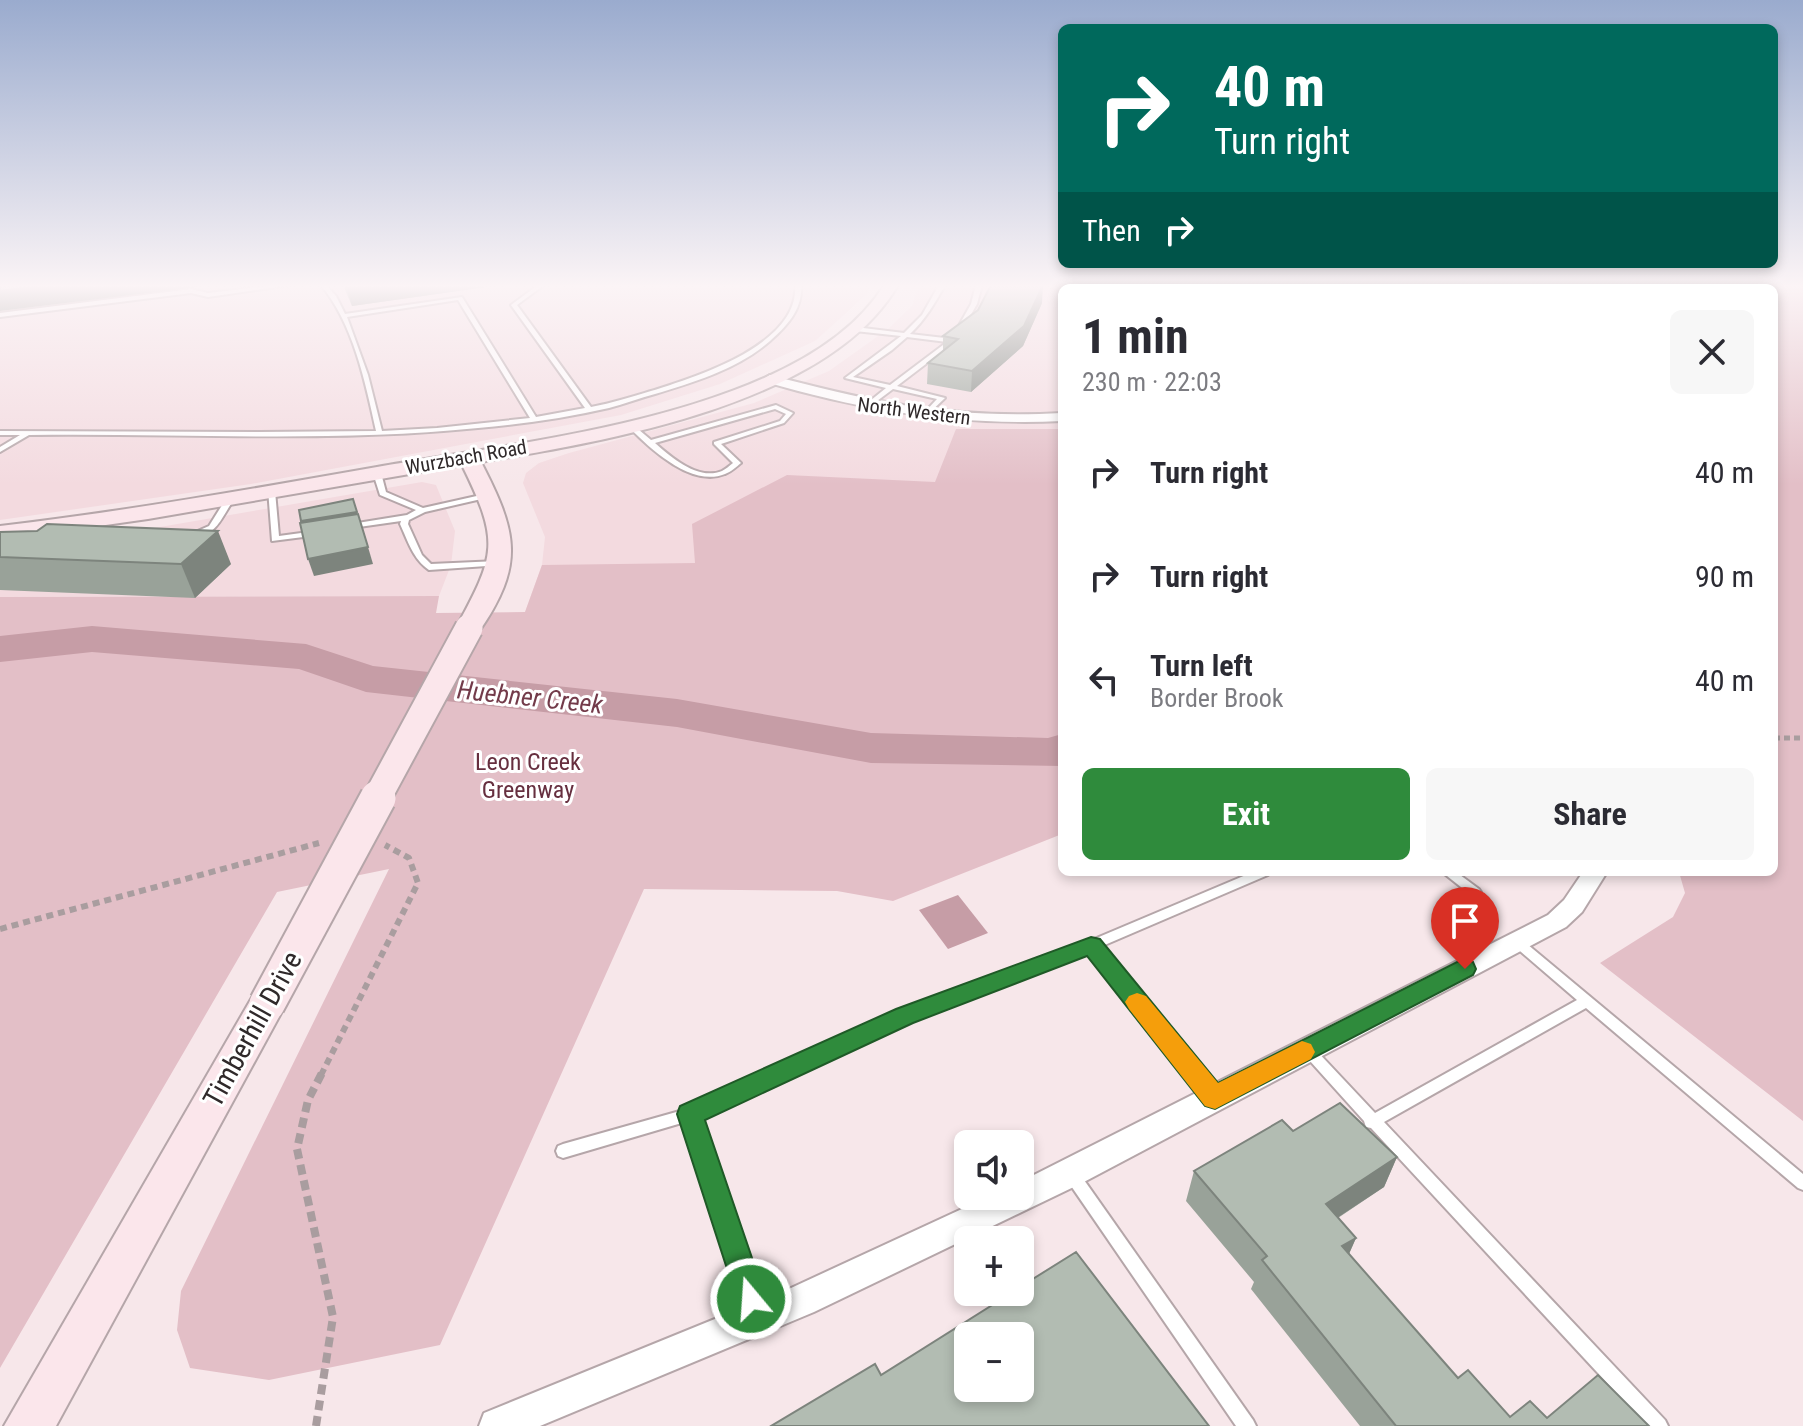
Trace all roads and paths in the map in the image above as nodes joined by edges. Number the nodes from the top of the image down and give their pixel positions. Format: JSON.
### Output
{"nodes":[{"id":1,"x":356,"y":352,"type":"edge"},
{"id":2,"x":492,"y":352,"type":"edge"},
{"id":3,"x":548,"y":352,"type":"edge"},
{"id":4,"x":753,"y":352,"type":"edge"},
{"id":5,"x":821,"y":352,"type":"edge"},
{"id":6,"x":887,"y":352,"type":"edge"},
{"id":7,"x":939,"y":352,"type":"edge"},
{"id":8,"x":770,"y":379,"type":"junction"},
{"id":9,"x":889,"y":389,"type":"junction"},
{"id":10,"x":867,"y":406,"type":"junction"},
{"id":11,"x":718,"y":407,"type":"junction"},
{"id":12,"x":590,"y":410,"type":"junction"},
{"id":13,"x":925,"y":415,"type":"junction"},
{"id":14,"x":1058,"y":417,"type":"edge"},
{"id":15,"x":734,"y":418,"type":"junction"},
{"id":16,"x":534,"y":420,"type":"junction"},
{"id":17,"x":630,"y":425,"type":"junction"},
{"id":18,"x":379,"y":431,"type":"junction"},
{"id":19,"x":29,"y":432,"type":"junction"},
{"id":20,"x":0,"y":433,"type":"edge"},
{"id":21,"x":652,"y":442,"type":"junction"},
{"id":22,"x":0,"y":450,"type":"edge"},
{"id":23,"x":468,"y":457,"type":"junction"},
{"id":24,"x":377,"y":473,"type":"junction"},
{"id":25,"x":271,"y":491,"type":"junction"},
{"id":26,"x":487,"y":495,"type":"junction"},
{"id":27,"x":227,"y":504,"type":"dead end"},
{"id":28,"x":422,"y":510,"type":"junction"},
{"id":29,"x":408,"y":517,"type":"junction"},
{"id":30,"x":341,"y":529,"type":"edge"},
{"id":31,"x":327,"y":531,"type":"edge"},
{"id":32,"x":0,"y":533,"type":"edge"},
{"id":33,"x":189,"y":538,"type":"edge"},
{"id":34,"x":500,"y":563,"type":"junction"},
{"id":35,"x":1778,"y":738,"type":"edge"},
{"id":36,"x":1803,"y":738,"type":"edge"},
{"id":37,"x":1255,"y":876,"type":"edge"},
{"id":38,"x":1453,"y":876,"type":"edge"},
{"id":39,"x":1592,"y":876,"type":"edge"},
{"id":40,"x":1475,"y":892,"type":"dead end"},
{"id":41,"x":1517,"y":942,"type":"junction"},
{"id":42,"x":1091,"y":945,"type":"junction"},
{"id":43,"x":1582,"y":999,"type":"junction"},
{"id":44,"x":1307,"y":1049,"type":"junction"},
{"id":45,"x":1215,"y":1098,"type":"junction"},
{"id":46,"x":690,"y":1114,"type":"junction"},
{"id":47,"x":1371,"y":1122,"type":"junction"},
{"id":48,"x":563,"y":1151,"type":"dead end"},
{"id":49,"x":1071,"y":1173,"type":"junction"},
{"id":50,"x":1803,"y":1183,"type":"edge"},
{"id":51,"x":757,"y":1319,"type":"junction"},
{"id":52,"x":504,"y":1425,"type":"edge"},
{"id":53,"x":29,"y":1426,"type":"edge"},
{"id":54,"x":1247,"y":1426,"type":"edge"},
{"id":55,"x":1659,"y":1426,"type":"edge"}],
"edges":[{"from":1,"to":18,"type":"lane"},
{"from":2,"to":16,"type":"lane"},
{"from":3,"to":12,"type":"lane"},
{"from":4,"to":12,"type":"lane"},
{"from":5,"to":8,"type":"main road","name":"Wurzbach Road"},
{"from":6,"to":9,"type":"lane"},
{"from":7,"to":9,"type":"lane"},
{"from":8,"to":10,"type":"street","name":"North Western"},
{"from":8,"to":11,"type":"main road","name":"Wurzbach Road"},
{"from":9,"to":10,"type":"lane"},
{"from":9,"to":13,"type":"lane"},
{"from":10,"to":13,"type":"street","name":"North Western"},
{"from":11,"to":15,"type":"lane"},
{"from":11,"to":17,"type":"main road","name":"Wurzbach Road"},
{"from":12,"to":16,"type":"lane"},
{"from":13,"to":14,"type":"street","name":"North Western"},
{"from":15,"to":21,"type":"lane"},
{"from":15,"to":21,"type":"lane"},
{"from":16,"to":18,"type":"lane"},
{"from":17,"to":21,"type":"lane"},
{"from":17,"to":23,"type":"main road","name":"Wurzbach Road"},
{"from":18,"to":19,"type":"lane"},
{"from":19,"to":20,"type":"lane"},
{"from":19,"to":22,"type":"lane"},
{"from":23,"to":24,"type":"main road","name":"Wurzbach Road"},
{"from":23,"to":26,"type":"main road"},
{"from":24,"to":25,"type":"main road","name":"Wurzbach Road"},
{"from":24,"to":28,"type":"lane"},
{"from":25,"to":31,"type":"lane"},
{"from":25,"to":32,"type":"main road","name":"Wurzbach Road"},
{"from":26,"to":28,"type":"lane"},
{"from":26,"to":34,"type":"main road"},
{"from":27,"to":33,"type":"lane"},
{"from":28,"to":29,"type":"lane"},
{"from":29,"to":30,"type":"lane"},
{"from":29,"to":34,"type":"lane"},
{"from":34,"to":53,"type":"main road","name":"Timberhill Drive","bridge":true},
{"from":35,"to":36,"type":"path"},
{"from":37,"to":42,"type":"lane"},
{"from":38,"to":40,"type":"lane"},
{"from":39,"to":41,"type":"street"},
{"from":41,"to":43,"type":"lane"},
{"from":41,"to":44,"type":"street"},
{"from":42,"to":45,"type":"lane"},
{"from":42,"to":46,"type":"lane"},
{"from":43,"to":47,"type":"lane"},
{"from":43,"to":50,"type":"lane"},
{"from":44,"to":45,"type":"street"},
{"from":44,"to":47,"type":"lane"},
{"from":45,"to":49,"type":"street"},
{"from":46,"to":48,"type":"lane"},
{"from":46,"to":51,"type":"lane"},
{"from":47,"to":55,"type":"lane"},
{"from":49,"to":51,"type":"street"},
{"from":49,"to":54,"type":"lane"},
{"from":51,"to":52,"type":"street"}]}
